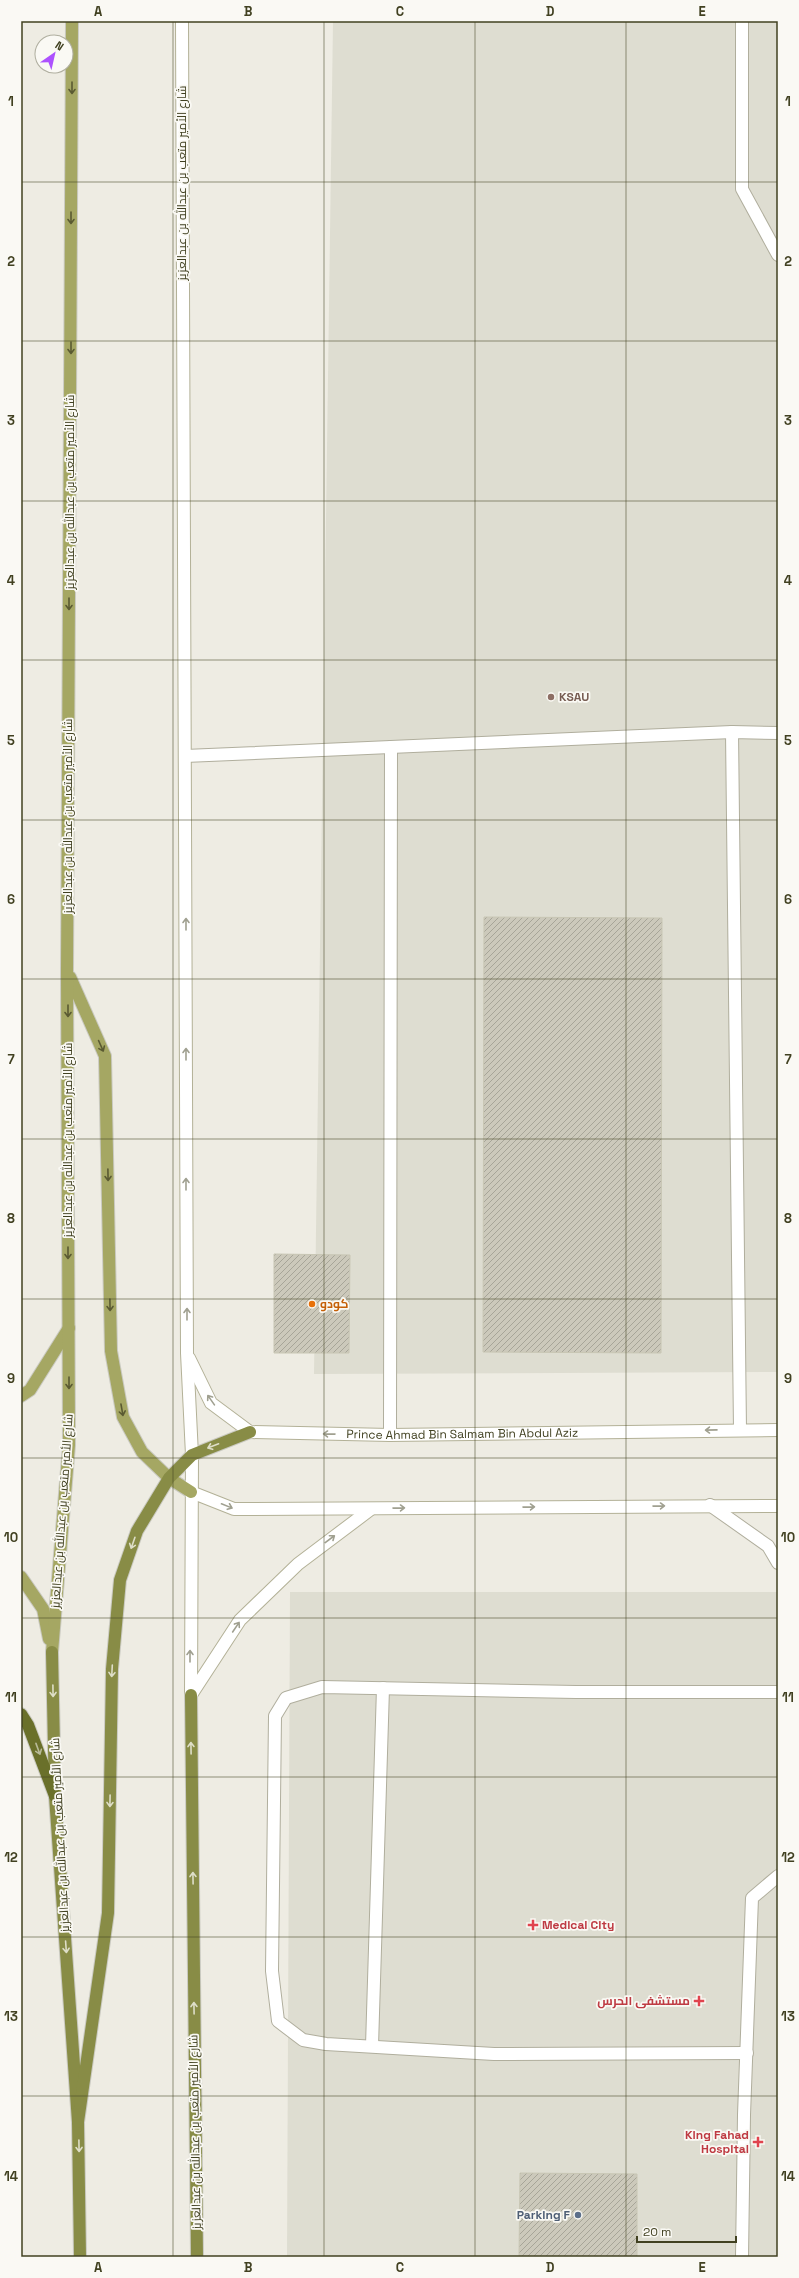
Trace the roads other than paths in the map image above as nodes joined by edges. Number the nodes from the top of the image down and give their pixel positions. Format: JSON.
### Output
{"nodes":[{"id":1,"x":72,"y":21,"type":"edge"},
{"id":2,"x":182,"y":21,"type":"edge"},
{"id":3,"x":742,"y":21,"type":"edge"},
{"id":4,"x":778,"y":255,"type":"edge"},
{"id":5,"x":732,"y":732,"type":"junction"},
{"id":6,"x":778,"y":733,"type":"edge"},
{"id":7,"x":391,"y":747,"type":"junction"},
{"id":8,"x":185,"y":756,"type":"junction"},
{"id":9,"x":67,"y":972,"type":"junction"},
{"id":10,"x":69,"y":1328,"type":"junction"},
{"id":11,"x":187,"y":1353,"type":"junction"},
{"id":12,"x":21,"y":1396,"type":"edge"},
{"id":13,"x":740,"y":1430,"type":"junction"},
{"id":14,"x":778,"y":1430,"type":"edge"},
{"id":15,"x":250,"y":1432,"type":"junction"},
{"id":16,"x":390,"y":1434,"type":"junction"},
{"id":17,"x":192,"y":1455,"type":"junction"},
{"id":18,"x":169,"y":1478,"type":"junction"},
{"id":19,"x":191,"y":1492,"type":"junction"},
{"id":20,"x":710,"y":1505,"type":"junction"},
{"id":21,"x":778,"y":1506,"type":"edge"},
{"id":22,"x":371,"y":1509,"type":"junction"},
{"id":23,"x":778,"y":1563,"type":"edge"},
{"id":24,"x":21,"y":1577,"type":"edge"},
{"id":25,"x":52,"y":1652,"type":"junction"},
{"id":26,"x":383,"y":1688,"type":"junction"},
{"id":27,"x":778,"y":1692,"type":"edge"},
{"id":28,"x":191,"y":1695,"type":"junction"},
{"id":29,"x":21,"y":1714,"type":"edge"},
{"id":30,"x":55,"y":1796,"type":"junction"},
{"id":31,"x":778,"y":1876,"type":"edge"},
{"id":32,"x":372,"y":2046,"type":"junction"},
{"id":33,"x":747,"y":2053,"type":"junction"},
{"id":34,"x":78,"y":2122,"type":"junction"},
{"id":35,"x":80,"y":2257,"type":"edge"},
{"id":36,"x":197,"y":2257,"type":"edge"},
{"id":37,"x":742,"y":2257,"type":"edge"}],
"edges":[{"from":1,"to":9,"type":"main road","name":"شارع الأمير متعب بن عبدالله بن عبدالعزيز","one_way":true},
{"from":2,"to":8,"type":"main road","name":"شارع الأمير متعب بن عبدالله بن عبدالعزيز"},
{"from":3,"to":4,"type":"main road"},
{"from":5,"to":6,"type":"main road"},
{"from":5,"to":7,"type":"main road"},
{"from":5,"to":13,"type":"main road"},
{"from":7,"to":8,"type":"main road"},
{"from":7,"to":16,"type":"main road"},
{"from":11,"to":8,"type":"main road","name":"شارع الأمير متعب بن عبدالله بن عبدالعزيز","one_way":true},
{"from":9,"to":10,"type":"main road","name":"شارع الأمير متعب بن عبدالله بن عبدالعزيز","one_way":true},
{"from":9,"to":18,"type":"main road","one_way":true},
{"from":10,"to":12,"type":"main road"},
{"from":10,"to":25,"type":"main road","name":"شارع الأمير متعب بن عبدالله بن عبدالعزيز","one_way":true},
{"from":15,"to":11,"type":"main road","one_way":true},
{"from":11,"to":17,"type":"main road","name":"شارع الأمير متعب بن عبدالله بن عبدالعزيز"},
{"from":13,"to":14,"type":"main road","name":"Prince Ahmad Bin Salmam Bin Abdul Aziz"},
{"from":13,"to":16,"type":"main road","name":"Prince Ahmad Bin Salmam Bin Abdul Aziz","one_way":true},
{"from":16,"to":15,"type":"main road","name":"Prince Ahmad Bin Salmam Bin Abdul Aziz","one_way":true},
{"from":15,"to":17,"type":"highway","one_way":true},
{"from":17,"to":18,"type":"highway"},
{"from":17,"to":19,"type":"main road","name":"شارع الأمير متعب بن عبدالله بن عبدالعزيز"},
{"from":18,"to":19,"type":"main road"},
{"from":18,"to":34,"type":"highway","one_way":true},
{"from":19,"to":22,"type":"main road","one_way":true},
{"from":28,"to":19,"type":"main road","name":"شارع الأمير متعب بن عبدالله بن عبدالعزيز","one_way":true},
{"from":20,"to":21,"type":"main road"},
{"from":22,"to":20,"type":"main road","one_way":true},
{"from":20,"to":23,"type":"main road"},
{"from":28,"to":22,"type":"main road","one_way":true},
{"from":24,"to":25,"type":"main road"},
{"from":25,"to":30,"type":"highway","name":"شارع الأمير متعب بن عبدالله بن عبدالعزيز","one_way":true},
{"from":26,"to":27,"type":"main road"},
{"from":26,"to":32,"type":"main road"},
{"from":26,"to":32,"type":"main road"},
{"from":36,"to":28,"type":"highway","name":"شارع الأمير متعب بن عبدالله بن عبدالعزيز","one_way":true},
{"from":29,"to":30,"type":"highway","one_way":true},
{"from":30,"to":34,"type":"highway","name":"شارع الأمير متعب بن عبدالله بن عبدالعزيز","one_way":true},
{"from":31,"to":33,"type":"main road"},
{"from":32,"to":33,"type":"main road"},
{"from":33,"to":37,"type":"main road"},
{"from":34,"to":35,"type":"highway","name":"شارع الأمير متعب بن عبدالله بن عبدالعزيز","one_way":true}]}
